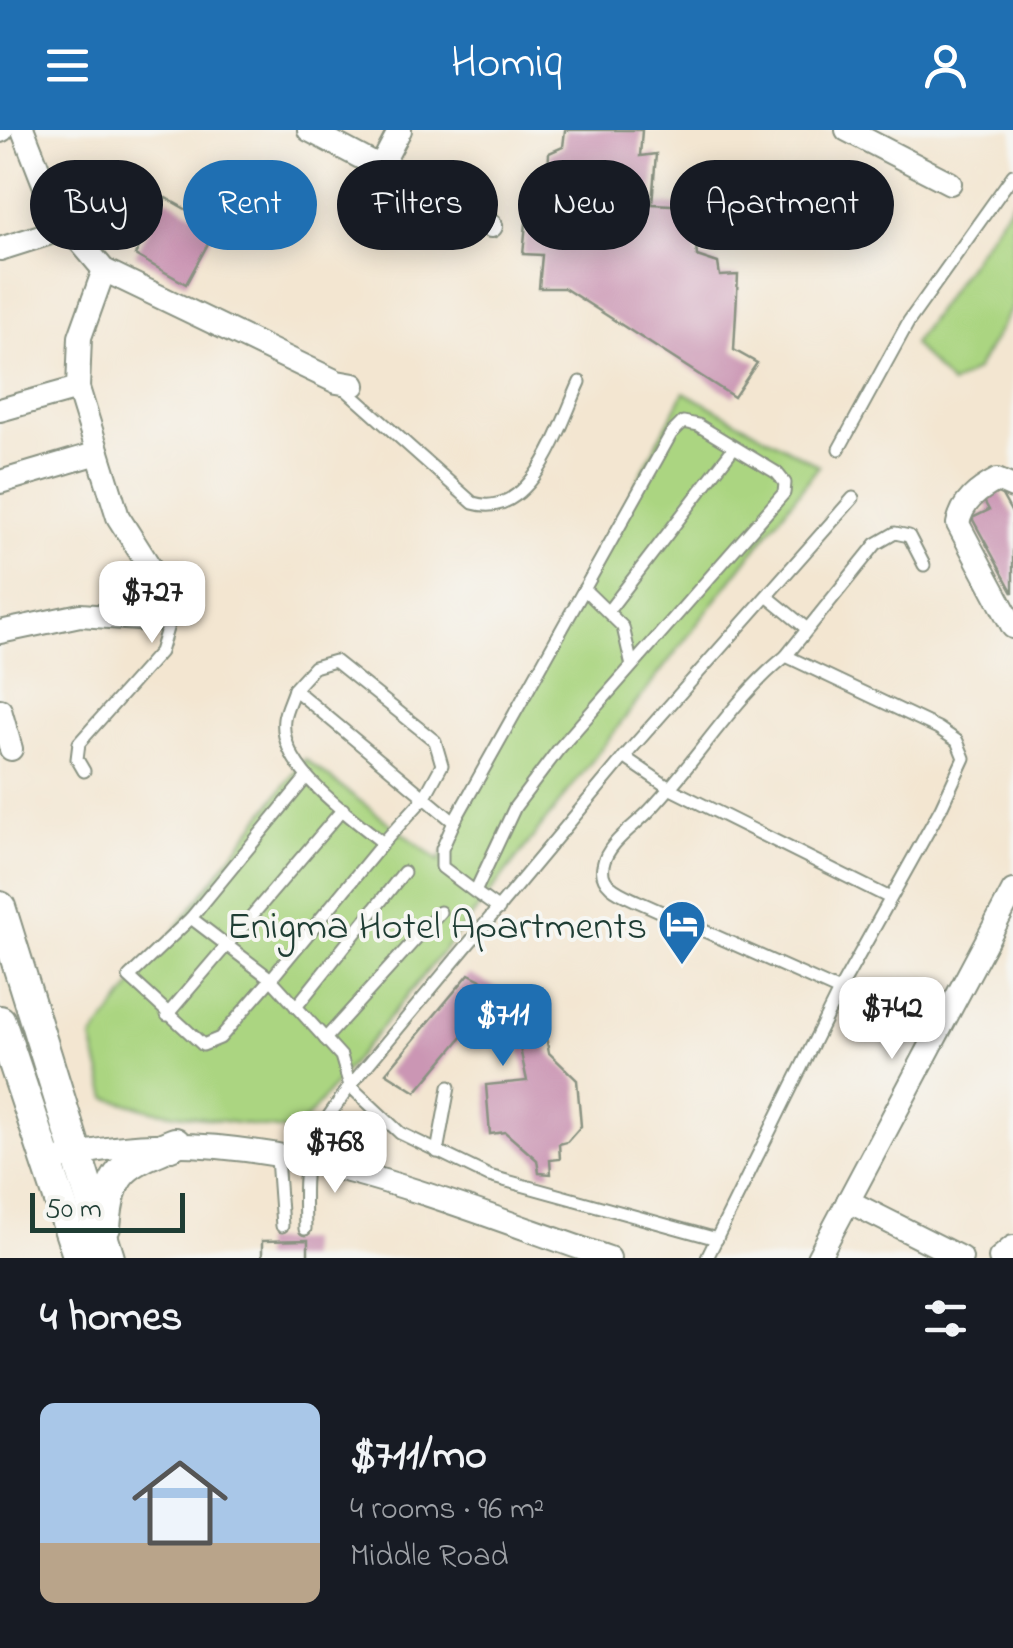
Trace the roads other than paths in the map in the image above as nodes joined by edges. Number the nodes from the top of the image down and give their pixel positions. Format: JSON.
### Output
{"nodes":[{"id":1,"x":24,"y":130,"type":"edge"},
{"id":2,"x":308,"y":130,"type":"edge"},
{"id":3,"x":400,"y":130,"type":"edge"},
{"id":4,"x":847,"y":130,"type":"edge"},
{"id":5,"x":33,"y":160,"type":"edge"},
{"id":6,"x":365,"y":160,"type":"edge"},
{"id":7,"x":384,"y":160,"type":"edge"},
{"id":8,"x":1013,"y":175,"type":"edge"},
{"id":9,"x":950,"y":183,"type":"dead end"},
{"id":10,"x":30,"y":239,"type":"edge"},
{"id":11,"x":0,"y":249,"type":"edge"},
{"id":12,"x":86,"y":250,"type":"edge"},
{"id":13,"x":104,"y":270,"type":"junction"},
{"id":14,"x":580,"y":382,"type":"dead end"},
{"id":15,"x":346,"y":383,"type":"joint"},
{"id":16,"x":78,"y":388,"type":"junction"},
{"id":17,"x":0,"y":410,"type":"edge"},
{"id":18,"x":840,"y":449,"type":"dead end"},
{"id":19,"x":732,"y":450,"type":"junction"},
{"id":20,"x":98,"y":453,"type":"junction"},
{"id":21,"x":0,"y":482,"type":"edge"},
{"id":22,"x":1013,"y":487,"type":"edge"},
{"id":23,"x":853,"y":498,"type":"dead end"},
{"id":24,"x":924,"y":565,"type":"dead end"},
{"id":25,"x":584,"y":589,"type":"junction"},
{"id":26,"x":768,"y":598,"type":"junction"},
{"id":27,"x":609,"y":610,"type":"junction"},
{"id":28,"x":175,"y":614,"type":"junction"},
{"id":29,"x":1013,"y":627,"type":"edge"},
{"id":30,"x":806,"y":628,"type":"junction"},
{"id":31,"x":0,"y":632,"type":"edge"},
{"id":32,"x":786,"y":656,"type":"junction"},
{"id":33,"x":631,"y":662,"type":"junction"},
{"id":34,"x":294,"y":690,"type":"junction"},
{"id":35,"x":0,"y":710,"type":"edge"},
{"id":36,"x":12,"y":749,"type":"dead end"},
{"id":37,"x":624,"y":757,"type":"junction"},
{"id":38,"x":84,"y":771,"type":"dead end"},
{"id":39,"x":306,"y":778,"type":"junction"},
{"id":40,"x":671,"y":788,"type":"junction"},
{"id":41,"x":424,"y":798,"type":"junction"},
{"id":42,"x":343,"y":809,"type":"junction"},
{"id":43,"x":454,"y":822,"type":"junction"},
{"id":44,"x":383,"y":843,"type":"junction"},
{"id":45,"x":404,"y":872,"type":"dead end"},
{"id":46,"x":475,"y":892,"type":"junction"},
{"id":47,"x":1013,"y":892,"type":"edge"},
{"id":48,"x":890,"y":898,"type":"junction"},
{"id":49,"x":0,"y":907,"type":"edge"},
{"id":50,"x":499,"y":909,"type":"junction"},
{"id":51,"x":440,"y":912,"type":"dead end"},
{"id":52,"x":191,"y":918,"type":"junction"},
{"id":53,"x":227,"y":944,"type":"junction"},
{"id":54,"x":271,"y":979,"type":"junction"},
{"id":55,"x":839,"y":991,"type":"junction"},
{"id":56,"x":296,"y":1007,"type":"junction"},
{"id":57,"x":167,"y":1014,"type":"junction"},
{"id":58,"x":0,"y":1021,"type":"edge"},
{"id":59,"x":326,"y":1039,"type":"junction"},
{"id":60,"x":350,"y":1086,"type":"junction"},
{"id":61,"x":449,"y":1087,"type":"dead end"},
{"id":62,"x":175,"y":1143,"type":"junction"},
{"id":63,"x":437,"y":1152,"type":"junction"},
{"id":64,"x":63,"y":1158,"type":"junction"},
{"id":65,"x":277,"y":1158,"type":"junction"},
{"id":66,"x":304,"y":1162,"type":"junction"},
{"id":67,"x":848,"y":1201,"type":"junction"},
{"id":68,"x":282,"y":1226,"type":"dead end"},
{"id":69,"x":305,"y":1229,"type":"dead end"},
{"id":70,"x":716,"y":1239,"type":"junction"},
{"id":71,"x":1013,"y":1247,"type":"edge"},
{"id":72,"x":106,"y":1249,"type":"edge"},
{"id":73,"x":923,"y":1250,"type":"edge"},
{"id":74,"x":79,"y":1258,"type":"edge"},
{"id":75,"x":609,"y":1258,"type":"edge"},
{"id":76,"x":707,"y":1258,"type":"edge"},
{"id":77,"x":818,"y":1258,"type":"edge"},
{"id":78,"x":961,"y":1258,"type":"edge"},
{"id":79,"x":1000,"y":1258,"type":"edge"}],
"edges":[{"from":1,"to":5,"type":"street"},
{"from":2,"to":6,"type":"street"},
{"from":3,"to":7,"type":"street"},
{"from":4,"to":9,"type":"street"},
{"from":8,"to":18,"type":"lane"},
{"from":10,"to":11,"type":"street"},
{"from":12,"to":13,"type":"street"},
{"from":13,"to":15,"type":"street"},
{"from":13,"to":16,"type":"street"},
{"from":14,"to":15,"type":"lane"},
{"from":16,"to":17,"type":"street"},
{"from":16,"to":20,"type":"street"},
{"from":19,"to":25,"type":"lane"},
{"from":19,"to":27,"type":"lane"},
{"from":19,"to":33,"type":"lane"},
{"from":20,"to":21,"type":"street"},
{"from":20,"to":28,"type":"street"},
{"from":22,"to":29,"type":"street"},
{"from":23,"to":26,"type":"lane"},
{"from":24,"to":30,"type":"lane"},
{"from":25,"to":27,"type":"lane"},
{"from":25,"to":43,"type":"lane"},
{"from":26,"to":30,"type":"lane"},
{"from":26,"to":37,"type":"lane"},
{"from":27,"to":33,"type":"lane"},
{"from":28,"to":31,"type":"street"},
{"from":28,"to":38,"type":"lane"},
{"from":30,"to":32,"type":"lane"},
{"from":32,"to":40,"type":"lane"},
{"from":32,"to":48,"type":"lane"},
{"from":33,"to":46,"type":"lane"},
{"from":34,"to":39,"type":"lane"},
{"from":34,"to":41,"type":"lane"},
{"from":34,"to":41,"type":"lane"},
{"from":35,"to":36,"type":"street"},
{"from":37,"to":40,"type":"lane"},
{"from":37,"to":50,"type":"lane"},
{"from":39,"to":42,"type":"lane"},
{"from":39,"to":52,"type":"lane"},
{"from":40,"to":48,"type":"lane"},
{"from":40,"to":55,"type":"lane"},
{"from":41,"to":43,"type":"lane"},
{"from":41,"to":44,"type":"lane"},
{"from":42,"to":44,"type":"lane"},
{"from":42,"to":53,"type":"lane"},
{"from":43,"to":46,"type":"lane"},
{"from":44,"to":54,"type":"lane"},
{"from":45,"to":56,"type":"lane"},
{"from":46,"to":50,"type":"lane"},
{"from":47,"to":67,"type":"street"},
{"from":48,"to":55,"type":"lane"},
{"from":49,"to":64,"type":"street"},
{"from":50,"to":60,"type":"lane"},
{"from":51,"to":59,"type":"lane"},
{"from":52,"to":53,"type":"lane"},
{"from":52,"to":57,"type":"lane"},
{"from":53,"to":54,"type":"lane"},
{"from":53,"to":57,"type":"lane"},
{"from":54,"to":56,"type":"lane"},
{"from":54,"to":57,"type":"lane"},
{"from":55,"to":70,"type":"lane"},
{"from":56,"to":59,"type":"lane"},
{"from":58,"to":64,"type":"street"},
{"from":59,"to":60,"type":"lane"},
{"from":60,"to":63,"type":"lane"},
{"from":60,"to":66,"type":"lane"},
{"from":61,"to":63,"type":"lane"},
{"from":62,"to":64,"type":"street"},
{"from":62,"to":65,"type":"street"},
{"from":62,"to":72,"type":"street"},
{"from":63,"to":70,"type":"lane"},
{"from":64,"to":72,"type":"street"},
{"from":64,"to":74,"type":"street"},
{"from":65,"to":66,"type":"street"},
{"from":65,"to":68,"type":"lane"},
{"from":66,"to":69,"type":"lane"},
{"from":66,"to":75,"type":"street"},
{"from":67,"to":73,"type":"street"},
{"from":67,"to":77,"type":"street"},
{"from":70,"to":76,"type":"lane"},
{"from":71,"to":79,"type":"street"},
{"from":73,"to":78,"type":"street"}]}
